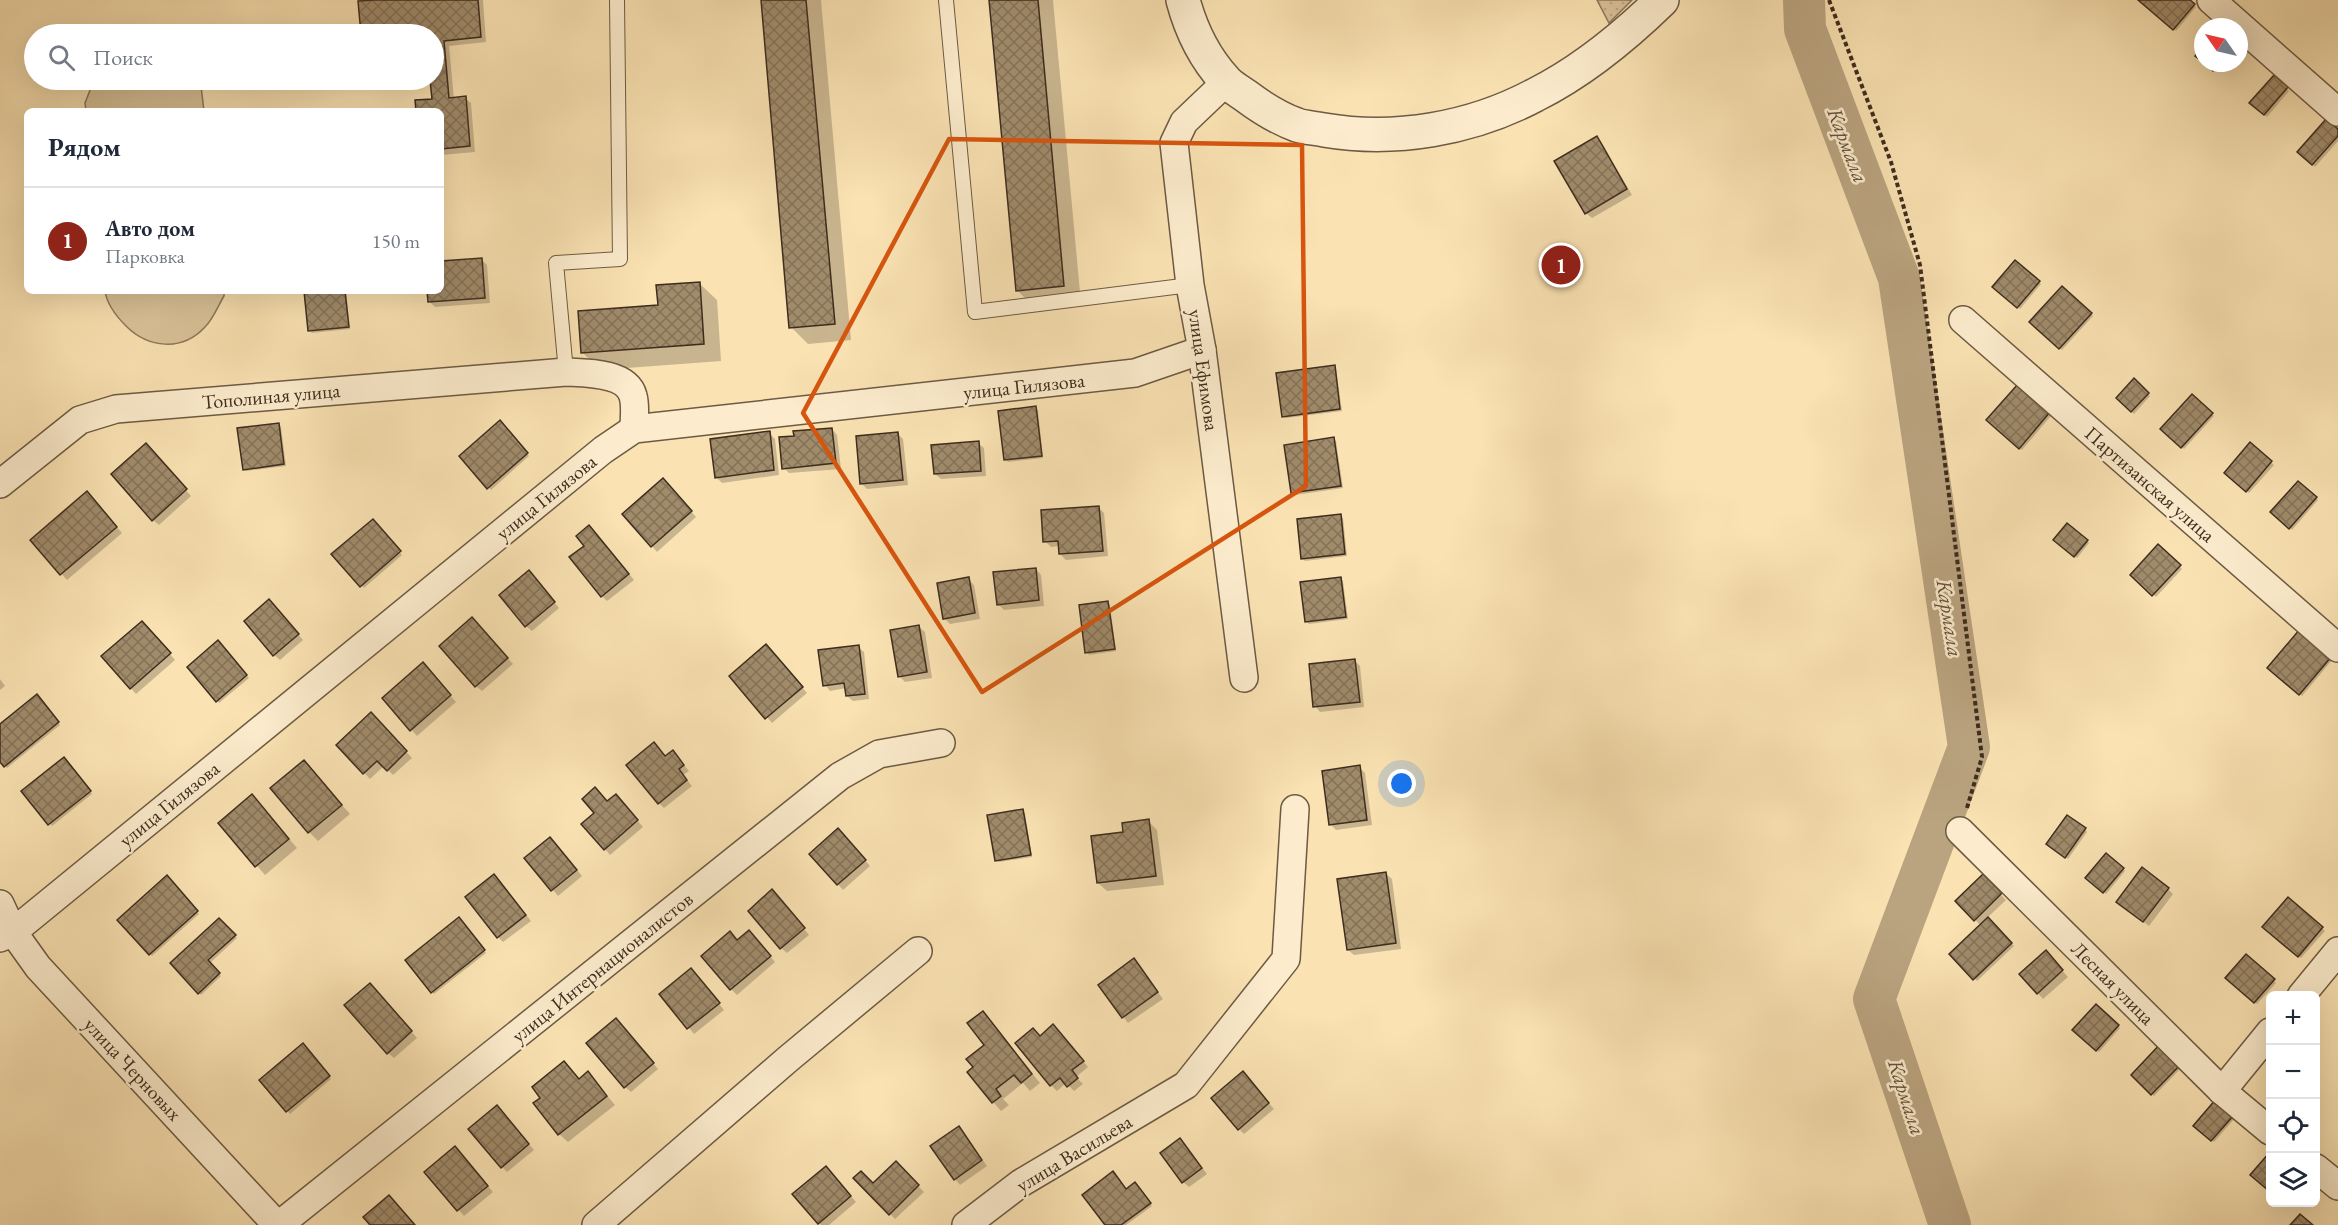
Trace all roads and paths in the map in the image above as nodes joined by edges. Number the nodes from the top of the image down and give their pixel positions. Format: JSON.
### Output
{"nodes":[{"id":1,"x":617,"y":0,"type":"edge"},
{"id":2,"x":946,"y":0,"type":"edge"},
{"id":3,"x":1184,"y":0,"type":"edge"},
{"id":4,"x":1662,"y":0,"type":"edge"},
{"id":5,"x":1829,"y":0,"type":"edge"},
{"id":6,"x":2211,"y":0,"type":"edge"},
{"id":7,"x":1226,"y":82,"type":"junction"},
{"id":8,"x":2338,"y":112,"type":"edge"},
{"id":9,"x":1190,"y":285,"type":"junction"},
{"id":10,"x":1962,"y":320,"type":"dead end"},
{"id":11,"x":1202,"y":350,"type":"junction"},
{"id":12,"x":566,"y":372,"type":"junction"},
{"id":13,"x":634,"y":429,"type":"junction"},
{"id":14,"x":0,"y":484,"type":"edge"},
{"id":15,"x":2338,"y":648,"type":"edge"},
{"id":16,"x":1244,"y":678,"type":"dead end"},
{"id":17,"x":941,"y":743,"type":"dead end"},
{"id":18,"x":1295,"y":809,"type":"dead end"},
{"id":19,"x":1960,"y":831,"type":"joint"},
{"id":20,"x":0,"y":904,"type":"edge"},
{"id":21,"x":7,"y":935,"type":"edge"},
{"id":22,"x":918,"y":951,"type":"dead end"},
{"id":23,"x":2338,"y":951,"type":"edge"},
{"id":24,"x":2305,"y":991,"type":"edge"},
{"id":25,"x":2266,"y":1038,"type":"edge"},
{"id":26,"x":2222,"y":1091,"type":"junction"},
{"id":27,"x":2266,"y":1127,"type":"edge"},
{"id":28,"x":2320,"y":1171,"type":"edge"},
{"id":29,"x":2338,"y":1186,"type":"edge"},
{"id":30,"x":278,"y":1225,"type":"edge"},
{"id":31,"x":596,"y":1225,"type":"edge"},
{"id":32,"x":966,"y":1225,"type":"edge"}],
"edges":[{"from":1,"to":12,"type":"lane"},
{"from":2,"to":9,"type":"lane"},
{"from":3,"to":7,"type":"street"},
{"from":4,"to":7,"type":"street"},
{"from":5,"to":19,"type":"path"},
{"from":6,"to":8,"type":"street"},
{"from":7,"to":9,"type":"street","name":"улица Ефимова"},
{"from":9,"to":11,"type":"street","name":"улица Ефимова"},
{"from":10,"to":15,"type":"street","name":"Партизанская улица"},
{"from":11,"to":13,"type":"street","name":"улица Гилязова"},
{"from":11,"to":16,"type":"street","name":"улица Ефимова"},
{"from":12,"to":13,"type":"street","name":"Тополиная улица"},
{"from":12,"to":14,"type":"street","name":"Тополиная улица"},
{"from":13,"to":21,"type":"street","name":"улица Гилязова"},
{"from":17,"to":30,"type":"street","name":"улица Интернационалистов"},
{"from":18,"to":32,"type":"street","name":"улица Васильева"},
{"from":19,"to":26,"type":"street","name":"Лесная улица"},
{"from":20,"to":21,"type":"street","name":"улица Черновых"},
{"from":21,"to":30,"type":"street","name":"улица Черновых"},
{"from":22,"to":31,"type":"street"},
{"from":23,"to":24,"type":"street"},
{"from":25,"to":26,"type":"street"},
{"from":26,"to":27,"type":"street","name":"Лесная улица"},
{"from":28,"to":29,"type":"street"}]}
